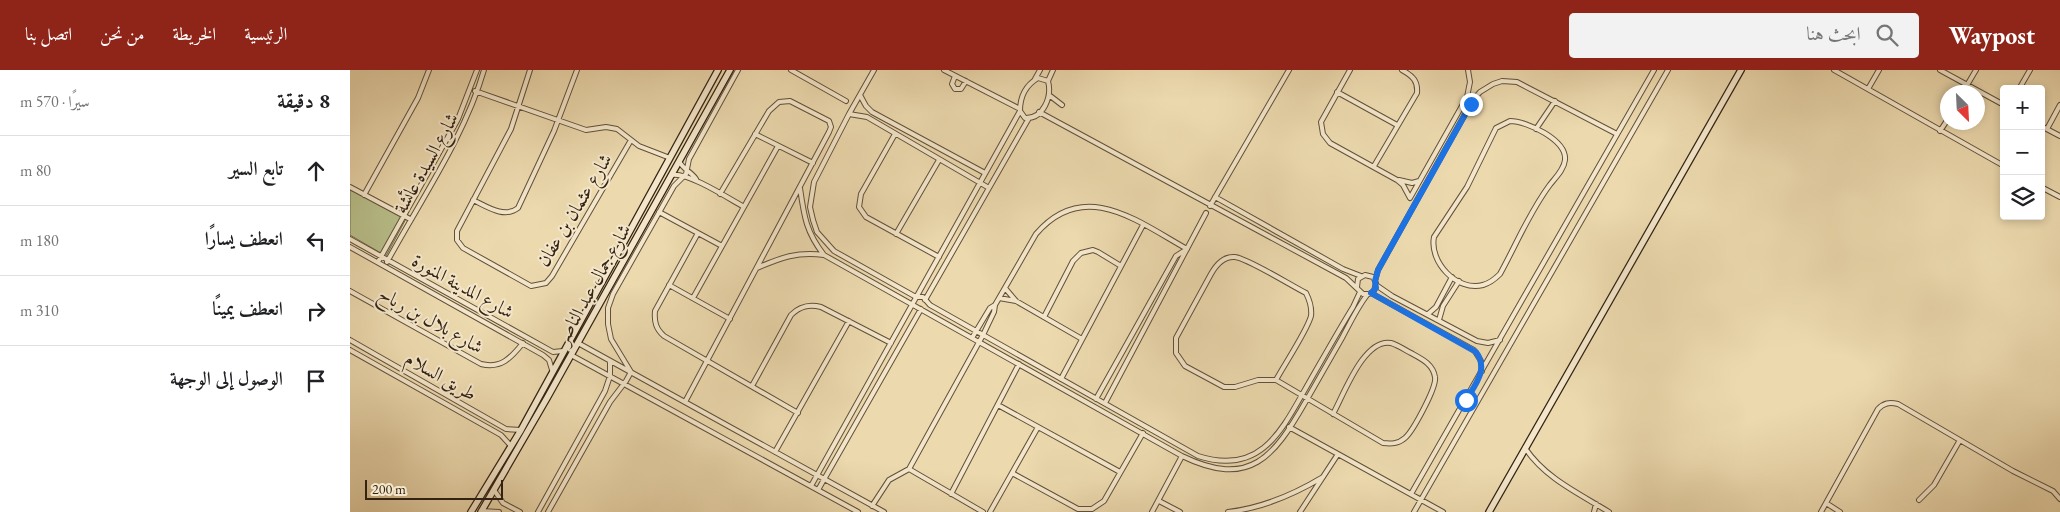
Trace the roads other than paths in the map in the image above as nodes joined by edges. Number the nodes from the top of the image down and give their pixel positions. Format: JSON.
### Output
{"nodes":[{"id":1,"x":429,"y":70,"type":"edge"},
{"id":2,"x":477,"y":70,"type":"edge"},
{"id":3,"x":484,"y":70,"type":"edge"},
{"id":4,"x":530,"y":70,"type":"edge"},
{"id":5,"x":577,"y":70,"type":"edge"},
{"id":6,"x":718,"y":70,"type":"edge"},
{"id":7,"x":730,"y":70,"type":"edge"},
{"id":8,"x":738,"y":70,"type":"edge"},
{"id":9,"x":791,"y":70,"type":"edge"},
{"id":10,"x":874,"y":70,"type":"edge"},
{"id":11,"x":944,"y":70,"type":"edge"},
{"id":12,"x":1040,"y":70,"type":"edge"},
{"id":13,"x":1053,"y":70,"type":"edge"},
{"id":14,"x":1290,"y":70,"type":"edge"},
{"id":15,"x":1350,"y":70,"type":"edge"},
{"id":16,"x":1402,"y":70,"type":"edge"},
{"id":17,"x":1468,"y":70,"type":"edge"},
{"id":18,"x":1654,"y":70,"type":"edge"},
{"id":19,"x":1668,"y":70,"type":"edge"},
{"id":20,"x":1741,"y":70,"type":"edge"},
{"id":21,"x":1834,"y":70,"type":"edge"},
{"id":22,"x":1878,"y":70,"type":"edge"},
{"id":23,"x":1940,"y":70,"type":"edge"},
{"id":24,"x":1976,"y":70,"type":"edge"},
{"id":25,"x":2030,"y":70,"type":"edge"},
{"id":26,"x":955,"y":76,"type":"junction"},
{"id":27,"x":966,"y":81,"type":"junction"},
{"id":28,"x":1034,"y":81,"type":"junction"},
{"id":29,"x":1048,"y":81,"type":"junction"},
{"id":30,"x":1967,"y":85,"type":"joint"},
{"id":31,"x":2021,"y":85,"type":"edge"},
{"id":32,"x":471,"y":89,"type":"junction"},
{"id":33,"x":1868,"y":89,"type":"junction"},
{"id":34,"x":478,"y":91,"type":"junction"},
{"id":35,"x":1337,"y":92,"type":"junction"},
{"id":36,"x":860,"y":95,"type":"junction"},
{"id":37,"x":1985,"y":95,"type":"edge"},
{"id":38,"x":1049,"y":96,"type":"junction"},
{"id":39,"x":846,"y":101,"type":"dead end"},
{"id":40,"x":1555,"y":101,"type":"junction"},
{"id":41,"x":2000,"y":103,"type":"edge"},
{"id":42,"x":518,"y":105,"type":"junction"},
{"id":43,"x":1062,"y":105,"type":"dead end"},
{"id":44,"x":2060,"y":105,"type":"edge"},
{"id":45,"x":1020,"y":110,"type":"junction"},
{"id":46,"x":1039,"y":112,"type":"junction"},
{"id":47,"x":849,"y":114,"type":"junction"},
{"id":48,"x":1029,"y":118,"type":"junction"},
{"id":49,"x":559,"y":120,"type":"junction"},
{"id":50,"x":1397,"y":125,"type":"junction"},
{"id":51,"x":2047,"y":129,"type":"joint"},
{"id":52,"x":1536,"y":130,"type":"junction"},
{"id":53,"x":1940,"y":131,"type":"joint"},
{"id":54,"x":755,"y":134,"type":"junction"},
{"id":55,"x":895,"y":134,"type":"junction"},
{"id":56,"x":1617,"y":134,"type":"junction"},
{"id":57,"x":2060,"y":136,"type":"edge"},
{"id":58,"x":631,"y":140,"type":"junction"},
{"id":59,"x":934,"y":145,"type":"junction"},
{"id":60,"x":778,"y":146,"type":"junction"},
{"id":61,"x":929,"y":154,"type":"junction"},
{"id":62,"x":670,"y":158,"type":"junction"},
{"id":63,"x":939,"y":160,"type":"junction"},
{"id":64,"x":679,"y":161,"type":"junction"},
{"id":65,"x":813,"y":163,"type":"junction"},
{"id":66,"x":2000,"y":164,"type":"edge"},
{"id":67,"x":1374,"y":166,"type":"junction"},
{"id":68,"x":686,"y":171,"type":"junction"},
{"id":69,"x":985,"y":173,"type":"junction"},
{"id":70,"x":672,"y":175,"type":"junction"},
{"id":71,"x":684,"y":176,"type":"junction"},
{"id":72,"x":1397,"y":180,"type":"junction"},
{"id":73,"x":697,"y":181,"type":"junction"},
{"id":74,"x":1420,"y":181,"type":"junction"},
{"id":75,"x":979,"y":183,"type":"junction"},
{"id":76,"x":350,"y":187,"type":"edge"},
{"id":77,"x":800,"y":187,"type":"junction"},
{"id":78,"x":989,"y":188,"type":"junction"},
{"id":79,"x":2045,"y":189,"type":"edge"},
{"id":80,"x":720,"y":194,"type":"junction"},
{"id":81,"x":364,"y":195,"type":"junction"},
{"id":82,"x":1215,"y":197,"type":"junction"},
{"id":83,"x":2060,"y":197,"type":"edge"},
{"id":84,"x":472,"y":200,"type":"junction"},
{"id":85,"x":1210,"y":206,"type":"junction"},
{"id":86,"x":744,"y":207,"type":"junction"},
{"id":87,"x":659,"y":212,"type":"junction"},
{"id":88,"x":1206,"y":213,"type":"dead end"},
{"id":89,"x":404,"y":216,"type":"junction"},
{"id":90,"x":410,"y":219,"type":"junction"},
{"id":91,"x":1144,"y":225,"type":"junction"},
{"id":92,"x":698,"y":233,"type":"junction"},
{"id":93,"x":896,"y":234,"type":"junction"},
{"id":94,"x":350,"y":238,"type":"edge"},
{"id":95,"x":624,"y":242,"type":"junction"},
{"id":96,"x":632,"y":246,"type":"junction"},
{"id":97,"x":722,"y":246,"type":"junction"},
{"id":98,"x":350,"y":247,"type":"edge"},
{"id":99,"x":1187,"y":249,"type":"junction"},
{"id":100,"x":617,"y":254,"type":"junction"},
{"id":101,"x":824,"y":255,"type":"junction"},
{"id":102,"x":382,"y":256,"type":"junction"},
{"id":103,"x":939,"y":257,"type":"junction"},
{"id":104,"x":625,"y":258,"type":"junction"},
{"id":105,"x":388,"y":260,"type":"junction"},
{"id":106,"x":378,"y":262,"type":"junction"},
{"id":107,"x":385,"y":266,"type":"junction"},
{"id":108,"x":1121,"y":266,"type":"junction"},
{"id":109,"x":757,"y":268,"type":"junction"},
{"id":110,"x":1361,"y":276,"type":"junction"},
{"id":111,"x":1452,"y":277,"type":"junction"},
{"id":112,"x":1459,"y":281,"type":"junction"},
{"id":113,"x":1376,"y":283,"type":"junction"},
{"id":114,"x":669,"y":285,"type":"junction"},
{"id":115,"x":1357,"y":287,"type":"junction"},
{"id":116,"x":1005,"y":288,"type":"junction"},
{"id":117,"x":350,"y":291,"type":"edge"},
{"id":118,"x":1360,"y":292,"type":"junction"},
{"id":119,"x":1369,"y":294,"type":"junction"},
{"id":120,"x":916,"y":297,"type":"junction"},
{"id":121,"x":693,"y":298,"type":"junction"},
{"id":122,"x":999,"y":298,"type":"junction"},
{"id":123,"x":925,"y":300,"type":"junction"},
{"id":124,"x":1016,"y":301,"type":"junction"},
{"id":125,"x":995,"y":304,"type":"junction"},
{"id":126,"x":912,"y":305,"type":"junction"},
{"id":127,"x":921,"y":309,"type":"junction"},
{"id":128,"x":1353,"y":312,"type":"junction"},
{"id":129,"x":1428,"y":314,"type":"junction"},
{"id":130,"x":1044,"y":317,"type":"junction"},
{"id":131,"x":730,"y":320,"type":"junction"},
{"id":132,"x":1439,"y":320,"type":"junction"},
{"id":133,"x":849,"y":321,"type":"junction"},
{"id":134,"x":976,"y":331,"type":"junction"},
{"id":135,"x":983,"y":335,"type":"junction"},
{"id":136,"x":972,"y":338,"type":"junction"},
{"id":137,"x":1082,"y":338,"type":"junction"},
{"id":138,"x":350,"y":340,"type":"edge"},
{"id":139,"x":1500,"y":340,"type":"junction"},
{"id":140,"x":979,"y":342,"type":"junction"},
{"id":141,"x":522,"y":343,"type":"junction"},
{"id":142,"x":578,"y":343,"type":"junction"},
{"id":143,"x":891,"y":343,"type":"junction"},
{"id":144,"x":546,"y":348,"type":"junction"},
{"id":145,"x":350,"y":350,"type":"edge"},
{"id":146,"x":563,"y":351,"type":"junction"},
{"id":147,"x":571,"y":354,"type":"junction"},
{"id":148,"x":543,"y":355,"type":"junction"},
{"id":149,"x":610,"y":361,"type":"junction"},
{"id":150,"x":707,"y":361,"type":"junction"},
{"id":151,"x":1020,"y":364,"type":"junction"},
{"id":152,"x":1482,"y":371,"type":"junction"},
{"id":153,"x":552,"y":372,"type":"junction"},
{"id":154,"x":630,"y":372,"type":"junction"},
{"id":155,"x":610,"y":376,"type":"junction"},
{"id":156,"x":1061,"y":379,"type":"junction"},
{"id":157,"x":1276,"y":380,"type":"junction"},
{"id":158,"x":624,"y":383,"type":"junction"},
{"id":159,"x":752,"y":386,"type":"junction"},
{"id":160,"x":607,"y":387,"type":"junction"},
{"id":161,"x":614,"y":389,"type":"junction"},
{"id":162,"x":1302,"y":395,"type":"junction"},
{"id":163,"x":1307,"y":398,"type":"junction"},
{"id":164,"x":1096,"y":399,"type":"junction"},
{"id":165,"x":685,"y":402,"type":"junction"},
{"id":166,"x":1105,"y":403,"type":"junction"},
{"id":167,"x":998,"y":405,"type":"junction"},
{"id":168,"x":798,"y":412,"type":"junction"},
{"id":169,"x":1333,"y":414,"type":"junction"},
{"id":170,"x":1285,"y":424,"type":"junction"},
{"id":171,"x":1038,"y":427,"type":"junction"},
{"id":172,"x":1290,"y":428,"type":"junction"},
{"id":173,"x":506,"y":429,"type":"junction"},
{"id":174,"x":521,"y":430,"type":"junction"},
{"id":175,"x":1143,"y":433,"type":"junction"},
{"id":176,"x":501,"y":435,"type":"junction"},
{"id":177,"x":1960,"y":440,"type":"junction"},
{"id":178,"x":511,"y":446,"type":"junction"},
{"id":179,"x":1524,"y":448,"type":"junction"},
{"id":180,"x":775,"y":452,"type":"junction"},
{"id":181,"x":1338,"y":454,"type":"junction"},
{"id":182,"x":1182,"y":456,"type":"junction"},
{"id":183,"x":909,"y":469,"type":"junction"},
{"id":184,"x":1120,"y":472,"type":"junction"},
{"id":185,"x":1012,"y":473,"type":"junction"},
{"id":186,"x":817,"y":475,"type":"junction"},
{"id":187,"x":1322,"y":477,"type":"junction"},
{"id":188,"x":824,"y":479,"type":"junction"},
{"id":189,"x":811,"y":486,"type":"junction"},
{"id":190,"x":494,"y":488,"type":"junction"},
{"id":191,"x":818,"y":490,"type":"junction"},
{"id":192,"x":951,"y":494,"type":"junction"},
{"id":193,"x":1411,"y":494,"type":"junction"},
{"id":194,"x":2060,"y":499,"type":"edge"},
{"id":195,"x":1421,"y":500,"type":"junction"},
{"id":196,"x":1920,"y":500,"type":"dead end"},
{"id":197,"x":1159,"y":501,"type":"junction"},
{"id":198,"x":1826,"y":503,"type":"junction"},
{"id":199,"x":1596,"y":504,"type":"junction"},
{"id":200,"x":872,"y":506,"type":"junction"},
{"id":201,"x":974,"y":507,"type":"junction"},
{"id":202,"x":481,"y":511,"type":"edge"},
{"id":203,"x":471,"y":512,"type":"edge"},
{"id":204,"x":498,"y":512,"type":"edge"},
{"id":205,"x":520,"y":512,"type":"edge"},
{"id":206,"x":536,"y":512,"type":"edge"},
{"id":207,"x":548,"y":512,"type":"edge"},
{"id":208,"x":858,"y":512,"type":"edge"},
{"id":209,"x":884,"y":512,"type":"edge"},
{"id":210,"x":970,"y":512,"type":"edge"},
{"id":211,"x":983,"y":512,"type":"edge"},
{"id":212,"x":990,"y":512,"type":"edge"},
{"id":213,"x":1152,"y":512,"type":"edge"},
{"id":214,"x":1180,"y":512,"type":"edge"},
{"id":215,"x":1228,"y":512,"type":"edge"},
{"id":216,"x":1300,"y":512,"type":"edge"},
{"id":217,"x":1414,"y":512,"type":"edge"},
{"id":218,"x":1444,"y":512,"type":"edge"},
{"id":219,"x":1489,"y":512,"type":"edge"},
{"id":220,"x":1594,"y":512,"type":"edge"},
{"id":221,"x":1609,"y":512,"type":"edge"},
{"id":222,"x":1821,"y":512,"type":"edge"},
{"id":223,"x":1840,"y":512,"type":"edge"}],
"edges":[{"from":1,"to":81,"type":"street"},
{"from":2,"to":32,"type":"street","name":"شارع السيدة عائشة"},
{"from":3,"to":34,"type":"street","name":"شارع السيدة عائشة"},
{"from":4,"to":42,"type":"street","name":"شارع عثمان بن عفان"},
{"from":5,"to":49,"type":"street"},
{"from":6,"to":62,"type":"main road","name":"شارع جمال عبد الناصر"},
{"from":7,"to":64,"type":"main road","name":"شارع جمال عبد الناصر"},
{"from":8,"to":68,"type":"street"},
{"from":9,"to":39,"type":"street"},
{"from":10,"to":36,"type":"street"},
{"from":11,"to":26,"type":"street"},
{"from":12,"to":28,"type":"street"},
{"from":13,"to":29,"type":"street"},
{"from":14,"to":82,"type":"street"},
{"from":15,"to":35,"type":"street"},
{"from":16,"to":50,"type":"street"},
{"from":17,"to":74,"type":"street"},
{"from":18,"to":56,"type":"street"},
{"from":19,"to":195,"type":"street"},
{"from":20,"to":179,"type":"main road"},
{"from":21,"to":33,"type":"street"},
{"from":22,"to":33,"type":"street"},
{"from":23,"to":30,"type":"street"},
{"from":24,"to":30,"type":"street"},
{"from":25,"to":31,"type":"street"},
{"from":26,"to":27,"type":"street"},
{"from":26,"to":27,"type":"street"},
{"from":27,"to":45,"type":"street"},
{"from":28,"to":29,"type":"street"},
{"from":28,"to":45,"type":"street"},
{"from":29,"to":38,"type":"street"},
{"from":32,"to":34,"type":"street","name":"شارع عثمان بن عفان"},
{"from":32,"to":89,"type":"street","name":"شارع السيدة عائشة"},
{"from":33,"to":53,"type":"street"},
{"from":34,"to":42,"type":"street","name":"شارع عثمان بن عفان"},
{"from":34,"to":90,"type":"street","name":"شارع السيدة عائشة"},
{"from":35,"to":50,"type":"street"},
{"from":35,"to":67,"type":"street"},
{"from":36,"to":47,"type":"street"},
{"from":36,"to":59,"type":"street"},
{"from":37,"to":41,"type":"street"},
{"from":38,"to":43,"type":"street"},
{"from":38,"to":46,"type":"street"},
{"from":40,"to":52,"type":"street"},
{"from":40,"to":56,"type":"street"},
{"from":40,"to":113,"type":"street"},
{"from":42,"to":49,"type":"street","name":"شارع عثمان بن عفان"},
{"from":42,"to":84,"type":"street","name":"شارع عثمان بن عفان"},
{"from":44,"to":51,"type":"street"},
{"from":45,"to":48,"type":"street"},
{"from":45,"to":69,"type":"street"},
{"from":46,"to":48,"type":"street"},
{"from":46,"to":85,"type":"street"},
{"from":47,"to":55,"type":"street"},
{"from":47,"to":120,"type":"street"},
{"from":48,"to":78,"type":"street"},
{"from":49,"to":58,"type":"street","name":"شارع عثمان بن عفان"},
{"from":49,"to":84,"type":"street"},
{"from":50,"to":67,"type":"street"},
{"from":51,"to":57,"type":"street"},
{"from":52,"to":111,"type":"street"},
{"from":52,"to":112,"type":"street"},
{"from":53,"to":66,"type":"street"},
{"from":54,"to":60,"type":"street"},
{"from":54,"to":65,"type":"street"},
{"from":54,"to":80,"type":"street"},
{"from":55,"to":61,"type":"street"},
{"from":55,"to":93,"type":"street"},
{"from":56,"to":139,"type":"street"},
{"from":58,"to":62,"type":"street","name":"شارع عثمان بن عفان"},
{"from":58,"to":84,"type":"street","name":"شارع عثمان بن عفان"},
{"from":59,"to":61,"type":"street"},
{"from":59,"to":69,"type":"street"},
{"from":60,"to":65,"type":"street"},
{"from":60,"to":86,"type":"street"},
{"from":61,"to":63,"type":"street"},
{"from":62,"to":95,"type":"main road","name":"شارع جمال عبد الناصر"},
{"from":63,"to":75,"type":"street"},
{"from":63,"to":93,"type":"street"},
{"from":64,"to":68,"type":"street"},
{"from":64,"to":70,"type":"main road","name":"شارع جمال عبد الناصر"},
{"from":65,"to":77,"type":"street"},
{"from":67,"to":72,"type":"street"},
{"from":68,"to":71,"type":"street"},
{"from":68,"to":73,"type":"street"},
{"from":69,"to":75,"type":"street"},
{"from":70,"to":71,"type":"street"},
{"from":70,"to":96,"type":"main road","name":"شارع جمال عبد الناصر"},
{"from":71,"to":73,"type":"street"},
{"from":71,"to":87,"type":"street"},
{"from":72,"to":74,"type":"street"},
{"from":72,"to":74,"type":"street"},
{"from":73,"to":80,"type":"street"},
{"from":75,"to":78,"type":"street"},
{"from":75,"to":103,"type":"street"},
{"from":76,"to":81,"type":"street"},
{"from":77,"to":101,"type":"street"},
{"from":77,"to":109,"type":"street"},
{"from":78,"to":123,"type":"street"},
{"from":79,"to":83,"type":"street"},
{"from":80,"to":86,"type":"street"},
{"from":81,"to":89,"type":"street"},
{"from":82,"to":85,"type":"street"},
{"from":82,"to":110,"type":"street"},
{"from":85,"to":115,"type":"street"},
{"from":86,"to":97,"type":"street"},
{"from":87,"to":92,"type":"street"},
{"from":87,"to":154,"type":"street"},
{"from":88,"to":99,"type":"street"},
{"from":89,"to":90,"type":"street"},
{"from":89,"to":102,"type":"street","name":"شارع السيدة عائشة"},
{"from":90,"to":105,"type":"street","name":"شارع السيدة عائشة"},
{"from":91,"to":99,"type":"street"},
{"from":91,"to":108,"type":"street"},
{"from":91,"to":116,"type":"street"},
{"from":92,"to":97,"type":"street"},
{"from":92,"to":114,"type":"street"},
{"from":93,"to":103,"type":"street"},
{"from":94,"to":102,"type":"street","name":"شارع المدينة المنورة"},
{"from":95,"to":96,"type":"main road"},
{"from":95,"to":100,"type":"main road","name":"شارع جمال عبد الناصر"},
{"from":96,"to":104,"type":"main road","name":"شارع جمال عبد الناصر"},
{"from":97,"to":121,"type":"street"},
{"from":98,"to":106,"type":"street","name":"شارع المدينة المنورة"},
{"from":99,"to":164,"type":"street"},
{"from":99,"to":166,"type":"street"},
{"from":100,"to":104,"type":"main road"},
{"from":100,"to":146,"type":"main road","name":"شارع جمال عبد الناصر"},
{"from":101,"to":109,"type":"street"},
{"from":101,"to":126,"type":"street"},
{"from":102,"to":105,"type":"street","name":"شارع المدينة المنورة"},
{"from":102,"to":106,"type":"street","name":"شارع السيدة عائشة"},
{"from":103,"to":120,"type":"street"},
{"from":104,"to":142,"type":"main road","name":"شارع جمال عبد الناصر"},
{"from":105,"to":107,"type":"street","name":"شارع السيدة عائشة"},
{"from":105,"to":144,"type":"street","name":"شارع المدينة المنورة"},
{"from":106,"to":107,"type":"street","name":"شارع المدينة المنورة"},
{"from":107,"to":141,"type":"street","name":"شارع المدينة المنورة"},
{"from":108,"to":130,"type":"street"},
{"from":108,"to":137,"type":"street"},
{"from":109,"to":131,"type":"street"},
{"from":110,"to":113,"type":"street"},
{"from":110,"to":115,"type":"street"},
{"from":111,"to":112,"type":"street"},
{"from":111,"to":129,"type":"street"},
{"from":112,"to":132,"type":"street"},
{"from":113,"to":119,"type":"street"},
{"from":113,"to":129,"type":"street"},
{"from":114,"to":121,"type":"street"},
{"from":114,"to":150,"type":"street"},
{"from":115,"to":118,"type":"street"},
{"from":116,"to":122,"type":"street"},
{"from":116,"to":124,"type":"street"},
{"from":117,"to":141,"type":"street","name":"شارع بلال بن رباح"},
{"from":118,"to":119,"type":"street"},
{"from":118,"to":128,"type":"street"},
{"from":119,"to":128,"type":"street"},
{"from":119,"to":152,"type":"street"},
{"from":120,"to":123,"type":"street"},
{"from":120,"to":126,"type":"street"},
{"from":121,"to":131,"type":"street"},
{"from":122,"to":124,"type":"street"},
{"from":122,"to":125,"type":"street"},
{"from":123,"to":134,"type":"street"},
{"from":124,"to":130,"type":"street"},
{"from":125,"to":134,"type":"street"},
{"from":125,"to":135,"type":"street"},
{"from":126,"to":127,"type":"street"},
{"from":126,"to":143,"type":"street"},
{"from":127,"to":136,"type":"street"},
{"from":127,"to":188,"type":"street"},
{"from":128,"to":162,"type":"street"},
{"from":128,"to":163,"type":"street"},
{"from":129,"to":132,"type":"street"},
{"from":130,"to":137,"type":"street"},
{"from":131,"to":150,"type":"street"},
{"from":132,"to":139,"type":"street"},
{"from":133,"to":143,"type":"street"},
{"from":133,"to":159,"type":"street"},
{"from":133,"to":168,"type":"street"},
{"from":134,"to":135,"type":"street"},
{"from":134,"to":136,"type":"street"},
{"from":135,"to":140,"type":"street"},
{"from":135,"to":156,"type":"street"},
{"from":136,"to":140,"type":"street"},
{"from":137,"to":156,"type":"street"},
{"from":138,"to":173,"type":"street","name":"طريق السلام"},
{"from":139,"to":152,"type":"street"},
{"from":140,"to":151,"type":"street"},
{"from":140,"to":183,"type":"street"},
{"from":141,"to":148,"type":"street","name":"شارع المدينة المنورة"},
{"from":142,"to":147,"type":"main road","name":"شارع جمال عبد الناصر"},
{"from":142,"to":149,"type":"street"},
{"from":143,"to":186,"type":"street"},
{"from":144,"to":146,"type":"street","name":"شارع المدينة المنورة"},
{"from":144,"to":148,"type":"street"},
{"from":145,"to":176,"type":"street","name":"طريق السلام"},
{"from":146,"to":153,"type":"main road","name":"شارع جمال عبد الناصر"},
{"from":147,"to":155,"type":"street"},
{"from":147,"to":190,"type":"main road","name":"شارع جمال عبد الناصر"},
{"from":148,"to":153,"type":"street"},
{"from":149,"to":154,"type":"street"},
{"from":149,"to":155,"type":"street"},
{"from":150,"to":159,"type":"street"},
{"from":150,"to":165,"type":"street"},
{"from":151,"to":167,"type":"street"},
{"from":151,"to":175,"type":"street"},
{"from":152,"to":193,"type":"street"},
{"from":153,"to":174,"type":"main road","name":"شارع جمال عبد الناصر"},
{"from":154,"to":158,"type":"street"},
{"from":154,"to":165,"type":"street"},
{"from":155,"to":158,"type":"street"},
{"from":155,"to":160,"type":"street"},
{"from":156,"to":164,"type":"street"},
{"from":157,"to":157,"type":"street"},
{"from":157,"to":162,"type":"street"},
{"from":158,"to":161,"type":"street"},
{"from":158,"to":189,"type":"street"},
{"from":159,"to":168,"type":"street"},
{"from":160,"to":161,"type":"street"},
{"from":160,"to":206,"type":"street"},
{"from":161,"to":207,"type":"street"},
{"from":162,"to":163,"type":"street"},
{"from":162,"to":170,"type":"street"},
{"from":163,"to":169,"type":"street"},
{"from":163,"to":172,"type":"street"},
{"from":164,"to":166,"type":"street"},
{"from":165,"to":180,"type":"street"},
{"from":166,"to":170,"type":"street"},
{"from":167,"to":171,"type":"street"},
{"from":167,"to":192,"type":"street"},
{"from":168,"to":180,"type":"street"},
{"from":169,"to":169,"type":"street"},
{"from":170,"to":172,"type":"street"},
{"from":171,"to":184,"type":"street"},
{"from":171,"to":185,"type":"street"},
{"from":172,"to":181,"type":"street"},
{"from":172,"to":182,"type":"street"},
{"from":173,"to":174,"type":"street","name":"طريق السلام"},
{"from":173,"to":176,"type":"street"},
{"from":174,"to":178,"type":"main road","name":"شارع جمال عبد الناصر"},
{"from":175,"to":182,"type":"street"},
{"from":175,"to":184,"type":"street"},
{"from":176,"to":178,"type":"street","name":"طريق السلام"},
{"from":177,"to":194,"type":"street"},
{"from":177,"to":196,"type":"street"},
{"from":177,"to":198,"type":"street"},
{"from":178,"to":203,"type":"main road","name":"شارع جمال عبد الناصر"},
{"from":179,"to":199,"type":"street"},
{"from":179,"to":219,"type":"main road"},
{"from":180,"to":186,"type":"street"},
{"from":181,"to":187,"type":"street"},
{"from":181,"to":193,"type":"street"},
{"from":182,"to":197,"type":"street"},
{"from":183,"to":192,"type":"street"},
{"from":183,"to":200,"type":"street"},
{"from":184,"to":185,"type":"street"},
{"from":185,"to":212,"type":"street"},
{"from":186,"to":188,"type":"street"},
{"from":186,"to":189,"type":"street"},
{"from":187,"to":215,"type":"street"},
{"from":187,"to":216,"type":"street"},
{"from":188,"to":191,"type":"street"},
{"from":188,"to":200,"type":"street"},
{"from":189,"to":191,"type":"street"},
{"from":190,"to":202,"type":"main road","name":"شارع جمال عبد الناصر"},
{"from":190,"to":205,"type":"street"},
{"from":191,"to":208,"type":"street"},
{"from":192,"to":201,"type":"street"},
{"from":193,"to":195,"type":"street"},
{"from":195,"to":217,"type":"street"},
{"from":195,"to":218,"type":"street"},
{"from":197,"to":213,"type":"street"},
{"from":197,"to":214,"type":"street"},
{"from":198,"to":222,"type":"street"},
{"from":198,"to":223,"type":"street"},
{"from":199,"to":220,"type":"street"},
{"from":199,"to":221,"type":"street"},
{"from":200,"to":209,"type":"street"},
{"from":201,"to":210,"type":"street"},
{"from":201,"to":211,"type":"street"},
{"from":202,"to":204,"type":"street"}]}
